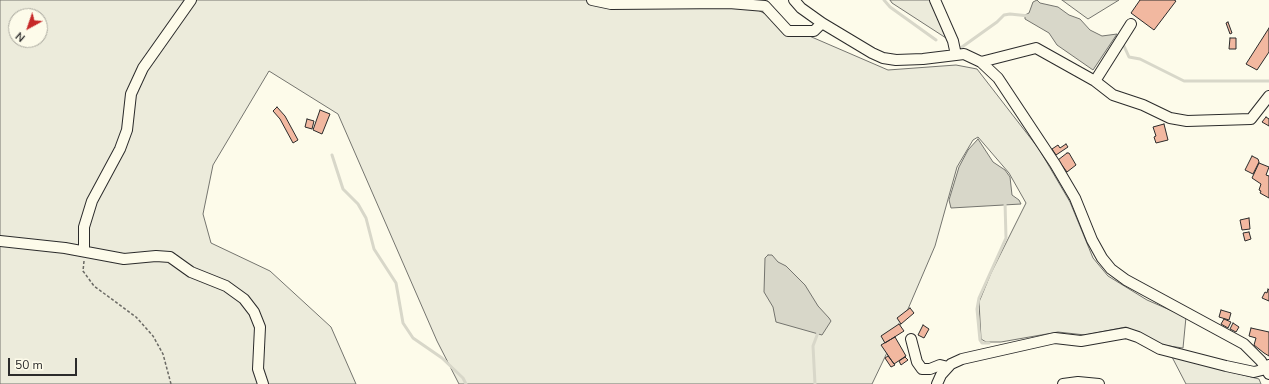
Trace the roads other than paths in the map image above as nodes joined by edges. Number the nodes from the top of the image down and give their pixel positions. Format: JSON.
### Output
{"nodes":[{"id":1,"x":191,"y":0,"type":"edge"},
{"id":2,"x":592,"y":0,"type":"edge"},
{"id":3,"x":794,"y":0,"type":"edge"},
{"id":4,"x":935,"y":0,"type":"edge"},
{"id":5,"x":822,"y":23,"type":"junction"},
{"id":6,"x":1131,"y":24,"type":"dead end"},
{"id":7,"x":956,"y":55,"type":"junction"},
{"id":8,"x":981,"y":62,"type":"junction"},
{"id":9,"x":1095,"y":81,"type":"junction"},
{"id":10,"x":1269,"y":96,"type":"edge"},
{"id":11,"x":0,"y":241,"type":"edge"},
{"id":12,"x":84,"y":251,"type":"junction"},
{"id":13,"x":911,"y":339,"type":"dead end"},
{"id":14,"x":948,"y":367,"type":"junction"},
{"id":15,"x":1268,"y":369,"type":"edge"},
{"id":16,"x":263,"y":384,"type":"edge"},
{"id":17,"x":937,"y":384,"type":"edge"},
{"id":18,"x":1063,"y":384,"type":"edge"},
{"id":19,"x":1099,"y":384,"type":"edge"}],
"edges":[{"from":1,"to":12,"type":"street"},
{"from":2,"to":5,"type":"street"},
{"from":3,"to":5,"type":"street"},
{"from":4,"to":7,"type":"street"},
{"from":5,"to":7,"type":"street"},
{"from":6,"to":9,"type":"street"},
{"from":7,"to":8,"type":"street"},
{"from":8,"to":9,"type":"street"},
{"from":8,"to":15,"type":"street"},
{"from":9,"to":10,"type":"street"},
{"from":11,"to":12,"type":"street"},
{"from":12,"to":16,"type":"street"},
{"from":13,"to":14,"type":"street"},
{"from":14,"to":15,"type":"street"},
{"from":14,"to":17,"type":"street"},
{"from":18,"to":19,"type":"street"}]}
